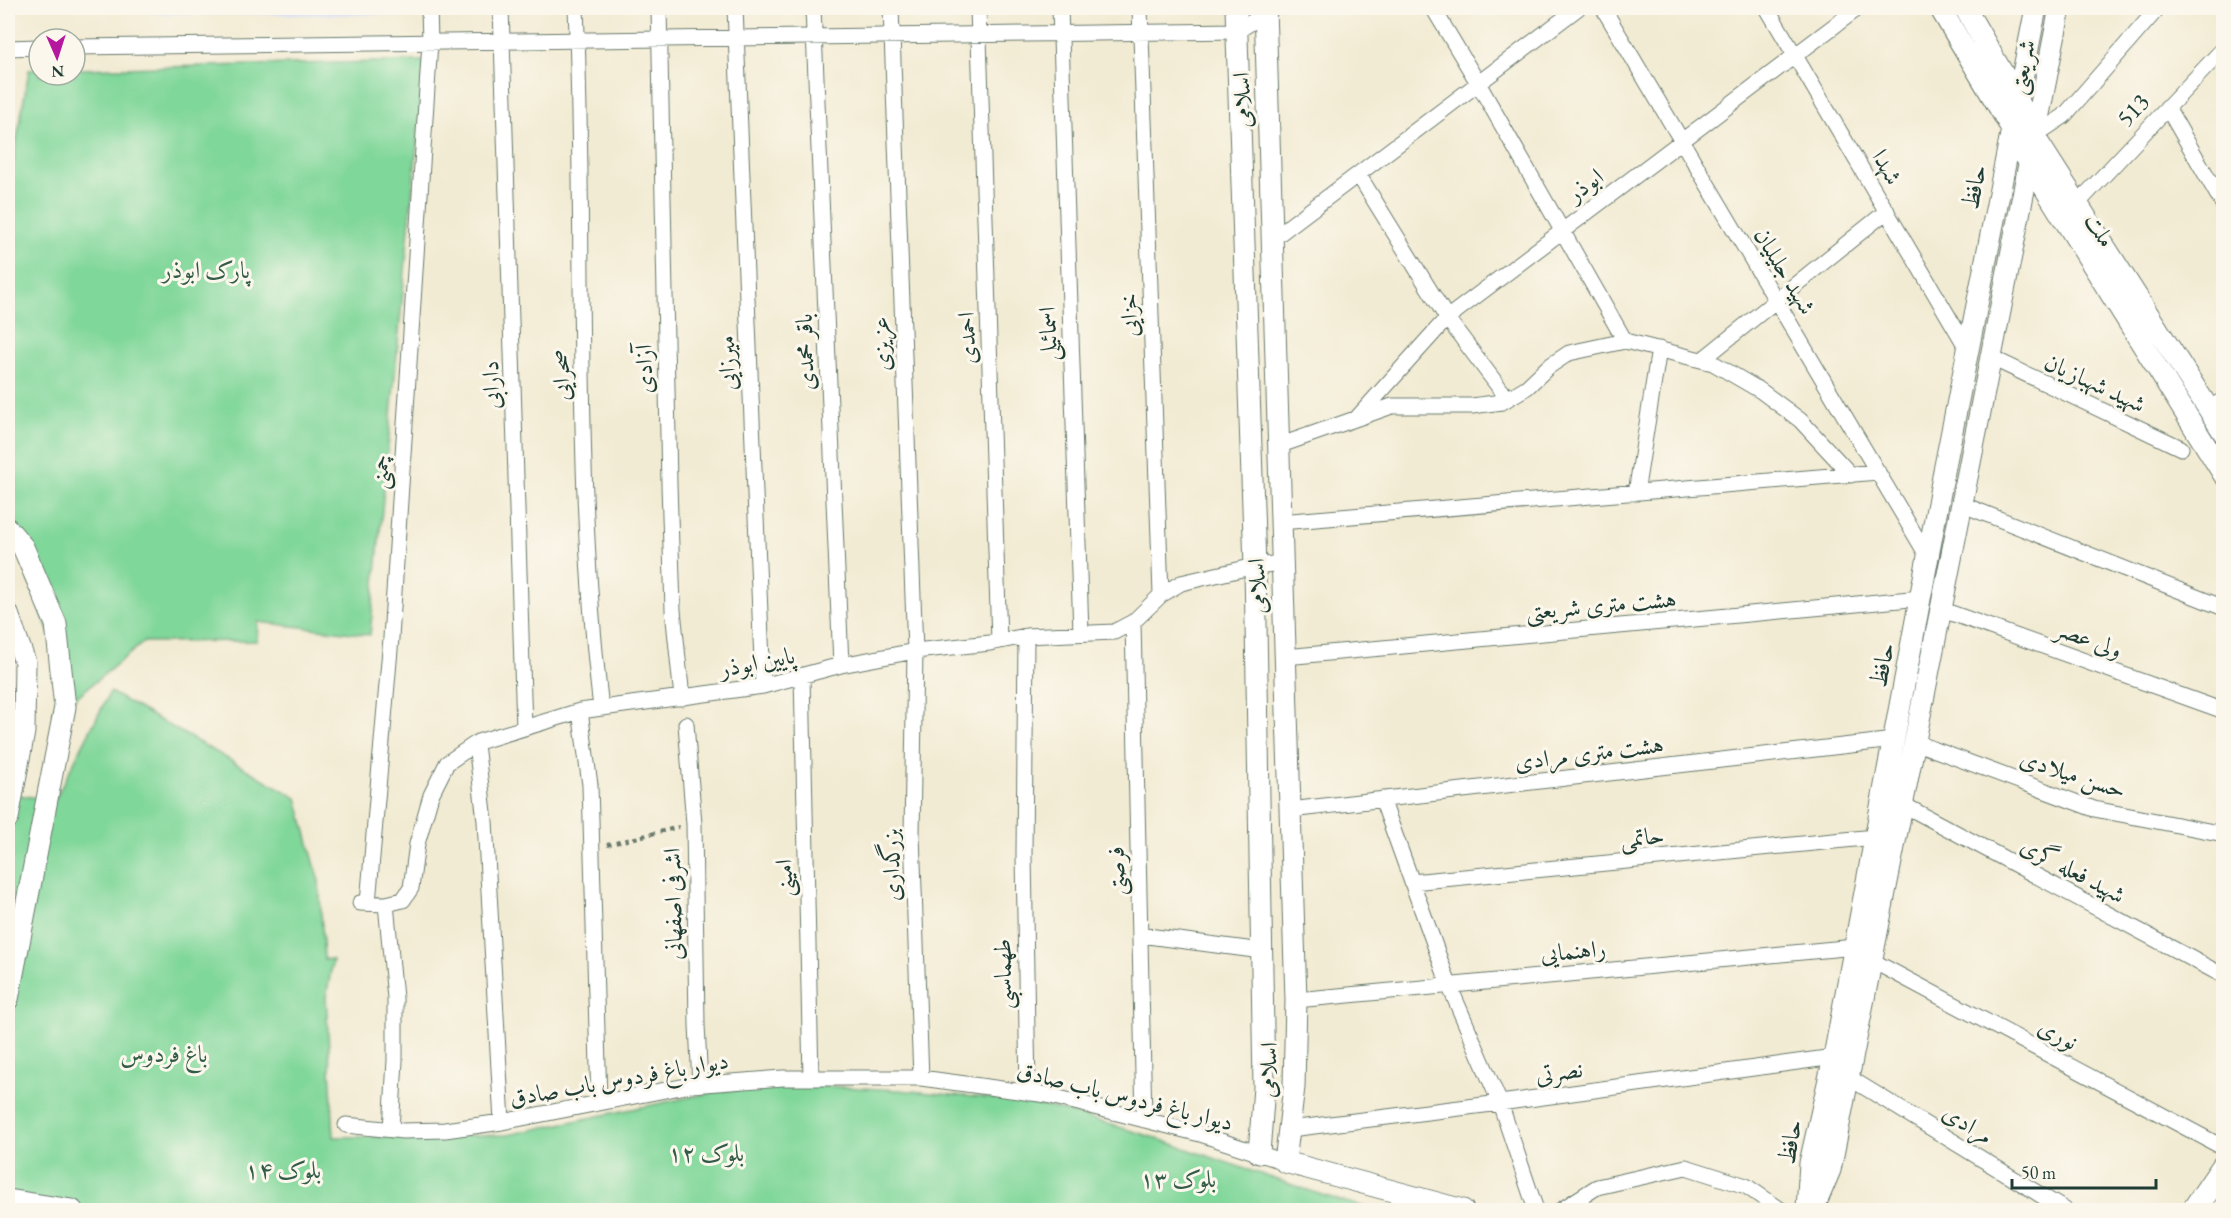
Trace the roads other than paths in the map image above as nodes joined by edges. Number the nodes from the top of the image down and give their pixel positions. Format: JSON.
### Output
{"nodes":[{"id":1,"x":429,"y":8,"type":"edge"},
{"id":2,"x":501,"y":8,"type":"edge"},
{"id":3,"x":576,"y":8,"type":"edge"},
{"id":4,"x":660,"y":8,"type":"edge"},
{"id":5,"x":735,"y":8,"type":"edge"},
{"id":6,"x":813,"y":8,"type":"edge"},
{"id":7,"x":891,"y":8,"type":"edge"},
{"id":8,"x":978,"y":8,"type":"edge"},
{"id":9,"x":1060,"y":8,"type":"edge"},
{"id":10,"x":1140,"y":8,"type":"edge"},
{"id":11,"x":1236,"y":8,"type":"edge"},
{"id":12,"x":1433,"y":8,"type":"edge"},
{"id":13,"x":1578,"y":8,"type":"edge"},
{"id":14,"x":1603,"y":8,"type":"edge"},
{"id":15,"x":1767,"y":8,"type":"edge"},
{"id":16,"x":1858,"y":8,"type":"edge"},
{"id":17,"x":1940,"y":8,"type":"edge"},
{"id":18,"x":1965,"y":8,"type":"edge"},
{"id":19,"x":2036,"y":8,"type":"edge"},
{"id":20,"x":2060,"y":8,"type":"edge"},
{"id":21,"x":2158,"y":8,"type":"edge"},
{"id":22,"x":1268,"y":10,"type":"edge"},
{"id":23,"x":1237,"y":31,"type":"junction"},
{"id":24,"x":1141,"y":33,"type":"junction"},
{"id":25,"x":1061,"y":34,"type":"junction"},
{"id":26,"x":979,"y":35,"type":"junction"},
{"id":27,"x":892,"y":36,"type":"junction"},
{"id":28,"x":815,"y":37,"type":"junction"},
{"id":29,"x":736,"y":38,"type":"junction"},
{"id":30,"x":661,"y":39,"type":"junction"},
{"id":31,"x":577,"y":40,"type":"junction"},
{"id":32,"x":503,"y":41,"type":"junction"},
{"id":33,"x":430,"y":42,"type":"junction"},
{"id":34,"x":27,"y":47,"type":"edge"},
{"id":35,"x":87,"y":47,"type":"edge"},
{"id":36,"x":8,"y":48,"type":"edge"},
{"id":37,"x":2223,"y":48,"type":"edge"},
{"id":38,"x":1795,"y":55,"type":"junction"},
{"id":39,"x":1478,"y":83,"type":"junction"},
{"id":40,"x":2018,"y":100,"type":"junction"},
{"id":41,"x":2167,"y":107,"type":"junction"},
{"id":42,"x":2012,"y":129,"type":"junction"},
{"id":43,"x":2034,"y":136,"type":"junction"},
{"id":44,"x":1682,"y":141,"type":"junction"},
{"id":45,"x":2029,"y":163,"type":"junction"},
{"id":46,"x":1358,"y":174,"type":"junction"},
{"id":47,"x":2223,"y":206,"type":"edge"},
{"id":48,"x":2069,"y":209,"type":"junction"},
{"id":49,"x":1887,"y":211,"type":"junction"},
{"id":50,"x":1562,"y":231,"type":"junction"},
{"id":51,"x":1271,"y":240,"type":"junction"},
{"id":52,"x":1776,"y":299,"type":"junction"},
{"id":53,"x":1447,"y":318,"type":"junction"},
{"id":54,"x":1625,"y":341,"type":"junction"},
{"id":55,"x":1659,"y":349,"type":"junction"},
{"id":56,"x":1968,"y":350,"type":"junction"},
{"id":57,"x":1990,"y":357,"type":"junction"},
{"id":58,"x":1702,"y":360,"type":"junction"},
{"id":59,"x":1507,"y":398,"type":"junction"},
{"id":60,"x":2216,"y":404,"type":"edge"},
{"id":61,"x":1357,"y":418,"type":"junction"},
{"id":62,"x":2223,"y":433,"type":"edge"},
{"id":63,"x":1278,"y":446,"type":"junction"},
{"id":64,"x":2181,"y":448,"type":"dead end"},
{"id":65,"x":1878,"y":472,"type":"junction"},
{"id":66,"x":1851,"y":475,"type":"junction"},
{"id":67,"x":2223,"y":475,"type":"edge"},
{"id":68,"x":1636,"y":493,"type":"junction"},
{"id":69,"x":1961,"y":504,"type":"junction"},
{"id":70,"x":1280,"y":522,"type":"junction"},
{"id":71,"x":8,"y":529,"type":"edge"},
{"id":72,"x":1928,"y":557,"type":"junction"},
{"id":73,"x":1282,"y":563,"type":"junction"},
{"id":74,"x":1255,"y":566,"type":"junction"},
{"id":75,"x":1161,"y":595,"type":"junction"},
{"id":76,"x":1920,"y":598,"type":"junction"},
{"id":77,"x":2223,"y":608,"type":"edge"},
{"id":78,"x":1940,"y":609,"type":"junction"},
{"id":79,"x":8,"y":614,"type":"edge"},
{"id":80,"x":1132,"y":622,"type":"junction"},
{"id":81,"x":1081,"y":633,"type":"junction"},
{"id":82,"x":1026,"y":636,"type":"junction"},
{"id":83,"x":999,"y":641,"type":"junction"},
{"id":84,"x":915,"y":651,"type":"junction"},
{"id":85,"x":1285,"y":657,"type":"junction"},
{"id":86,"x":841,"y":665,"type":"junction"},
{"id":87,"x":802,"y":676,"type":"junction"},
{"id":88,"x":763,"y":686,"type":"junction"},
{"id":89,"x":682,"y":698,"type":"junction"},
{"id":90,"x":601,"y":708,"type":"junction"},
{"id":91,"x":580,"y":711,"type":"junction"},
{"id":92,"x":2223,"y":711,"type":"edge"},
{"id":93,"x":686,"y":724,"type":"dead end"},
{"id":94,"x":524,"y":728,"type":"junction"},
{"id":95,"x":1904,"y":741,"type":"junction"},
{"id":96,"x":476,"y":744,"type":"junction"},
{"id":97,"x":14,"y":793,"type":"junction"},
{"id":98,"x":47,"y":799,"type":"junction"},
{"id":99,"x":1383,"y":799,"type":"junction"},
{"id":100,"x":1902,"y":804,"type":"junction"},
{"id":101,"x":1290,"y":810,"type":"junction"},
{"id":102,"x":8,"y":818,"type":"edge"},
{"id":103,"x":2223,"y":834,"type":"edge"},
{"id":104,"x":1875,"y":837,"type":"junction"},
{"id":105,"x":1412,"y":882,"type":"junction"},
{"id":106,"x":386,"y":904,"type":"junction"},
{"id":107,"x":1140,"y":935,"type":"junction"},
{"id":108,"x":1262,"y":951,"type":"junction"},
{"id":109,"x":1867,"y":951,"type":"junction"},
{"id":110,"x":2223,"y":976,"type":"edge"},
{"id":111,"x":1449,"y":985,"type":"junction"},
{"id":112,"x":8,"y":999,"type":"edge"},
{"id":113,"x":1296,"y":1000,"type":"junction"},
{"id":114,"x":1834,"y":1056,"type":"junction"},
{"id":115,"x":1848,"y":1077,"type":"junction"},
{"id":116,"x":811,"y":1078,"type":"junction"},
{"id":117,"x":921,"y":1078,"type":"junction"},
{"id":118,"x":700,"y":1084,"type":"junction"},
{"id":119,"x":1028,"y":1093,"type":"junction"},
{"id":120,"x":599,"y":1102,"type":"junction"},
{"id":121,"x":1500,"y":1104,"type":"junction"},
{"id":122,"x":1144,"y":1120,"type":"junction"},
{"id":123,"x":502,"y":1122,"type":"junction"},
{"id":124,"x":346,"y":1125,"type":"dead end"},
{"id":125,"x":1290,"y":1129,"type":"junction"},
{"id":126,"x":391,"y":1130,"type":"junction"},
{"id":127,"x":2223,"y":1148,"type":"edge"},
{"id":128,"x":1259,"y":1153,"type":"junction"},
{"id":129,"x":1285,"y":1162,"type":"junction"},
{"id":130,"x":2223,"y":1166,"type":"edge"},
{"id":131,"x":8,"y":1200,"type":"edge"},
{"id":132,"x":72,"y":1210,"type":"edge"},
{"id":133,"x":1463,"y":1210,"type":"edge"},
{"id":134,"x":1536,"y":1210,"type":"edge"},
{"id":135,"x":1561,"y":1210,"type":"edge"},
{"id":136,"x":1781,"y":1210,"type":"edge"},
{"id":137,"x":1807,"y":1210,"type":"edge"},
{"id":138,"x":1813,"y":1210,"type":"edge"},
{"id":139,"x":2065,"y":1210,"type":"edge"},
{"id":140,"x":2194,"y":1210,"type":"edge"}],
"edges":[{"from":1,"to":33,"type":"street","name":"چمنی"},
{"from":2,"to":32,"type":"street","name":"دارابی"},
{"from":3,"to":31,"type":"street"},
{"from":4,"to":30,"type":"street","name":"آزادی"},
{"from":5,"to":29,"type":"street","name":"میرزایی"},
{"from":6,"to":28,"type":"street","name":"باقر محمدی"},
{"from":7,"to":27,"type":"street","name":"عزیزی"},
{"from":8,"to":26,"type":"street"},
{"from":9,"to":25,"type":"street","name":"اسمائیلی"},
{"from":10,"to":24,"type":"street","name":"خزایی"},
{"from":11,"to":23,"type":"street","name":"اسلامی"},
{"from":12,"to":39,"type":"street"},
{"from":13,"to":39,"type":"street"},
{"from":14,"to":44,"type":"street","name":"شهید جلیلیان"},
{"from":15,"to":38,"type":"street","name":"شهدا"},
{"from":16,"to":38,"type":"street","name":"ابوذر"},
{"from":17,"to":42,"type":"street","name":"ملت"},
{"from":18,"to":40,"type":"street","name":"ملت"},
{"from":19,"to":40,"type":"street","name":"شریعتی"},
{"from":20,"to":43,"type":"street","name":"شریعتی"},
{"from":21,"to":43,"type":"street"},
{"from":22,"to":23,"type":"street"},
{"from":22,"to":51,"type":"street","name":"اسلامی"},
{"from":23,"to":24,"type":"street"},
{"from":23,"to":74,"type":"street","name":"اسلامی"},
{"from":24,"to":25,"type":"street"},
{"from":24,"to":75,"type":"street","name":"خزایی"},
{"from":25,"to":26,"type":"street"},
{"from":25,"to":81,"type":"street","name":"اسمائیلی"},
{"from":26,"to":27,"type":"street"},
{"from":26,"to":83,"type":"street","name":"احمدی"},
{"from":27,"to":28,"type":"street"},
{"from":27,"to":84,"type":"street","name":"عزیزی"},
{"from":28,"to":29,"type":"street"},
{"from":28,"to":86,"type":"street","name":"باقر محمدی"},
{"from":29,"to":30,"type":"street"},
{"from":29,"to":88,"type":"street","name":"میرزایی"},
{"from":30,"to":31,"type":"street"},
{"from":30,"to":89,"type":"street","name":"آزادی"},
{"from":31,"to":32,"type":"street"},
{"from":31,"to":90,"type":"street","name":"صحرایی"},
{"from":32,"to":33,"type":"street"},
{"from":32,"to":94,"type":"street","name":"دارابی"},
{"from":33,"to":35,"type":"street"},
{"from":33,"to":106,"type":"street","name":"چمنی"},
{"from":34,"to":36,"type":"street"},
{"from":37,"to":41,"type":"street","name":"513"},
{"from":38,"to":44,"type":"street","name":"ابوذر"},
{"from":38,"to":49,"type":"street","name":"شهدا"},
{"from":39,"to":46,"type":"street"},
{"from":39,"to":50,"type":"street"},
{"from":40,"to":42,"type":"street","name":"شریعتی"},
{"from":40,"to":43,"type":"street","name":"ملت"},
{"from":41,"to":47,"type":"street"},
{"from":41,"to":48,"type":"street","name":"513"},
{"from":42,"to":45,"type":"street","name":"ملت"},
{"from":42,"to":56,"type":"street","name":"حافظ"},
{"from":43,"to":45,"type":"street","name":"شریعتی"},
{"from":43,"to":48,"type":"street","name":"ملت"},
{"from":44,"to":50,"type":"street","name":"ابوذر"},
{"from":44,"to":52,"type":"street","name":"شهید جلیلیان"},
{"from":45,"to":48,"type":"street","name":"ملت"},
{"from":45,"to":57,"type":"street","name":"حافظ"},
{"from":46,"to":51,"type":"street"},
{"from":46,"to":53,"type":"street"},
{"from":48,"to":60,"type":"street","name":"ملت"},
{"from":48,"to":67,"type":"street","name":"ملت"},
{"from":49,"to":52,"type":"street"},
{"from":49,"to":56,"type":"street","name":"شهدا"},
{"from":50,"to":53,"type":"street","name":"ابوذر"},
{"from":50,"to":54,"type":"street"},
{"from":51,"to":63,"type":"street","name":"اسلامی"},
{"from":52,"to":58,"type":"street"},
{"from":52,"to":65,"type":"street","name":"شهید جلیلیان"},
{"from":53,"to":59,"type":"street"},
{"from":53,"to":61,"type":"street","name":"ابوذر"},
{"from":54,"to":55,"type":"street"},
{"from":54,"to":59,"type":"street"},
{"from":55,"to":58,"type":"street"},
{"from":55,"to":68,"type":"street"},
{"from":56,"to":72,"type":"street","name":"حافظ"},
{"from":57,"to":64,"type":"street","name":"شهید شهبازیان"},
{"from":57,"to":69,"type":"street","name":"حافظ"},
{"from":58,"to":66,"type":"street"},
{"from":59,"to":61,"type":"street"},
{"from":60,"to":62,"type":"street","name":"ملت"},
{"from":61,"to":63,"type":"street"},
{"from":63,"to":70,"type":"street","name":"اسلامی"},
{"from":65,"to":66,"type":"street"},
{"from":65,"to":72,"type":"street","name":"شهید جلیلیان"},
{"from":66,"to":68,"type":"street"},
{"from":68,"to":70,"type":"street"},
{"from":69,"to":77,"type":"street"},
{"from":69,"to":78,"type":"street","name":"حافظ"},
{"from":70,"to":73,"type":"street","name":"اسلامی"},
{"from":71,"to":98,"type":"street"},
{"from":72,"to":76,"type":"street","name":"حافظ"},
{"from":73,"to":74,"type":"street","name":"پایین ابوذر"},
{"from":73,"to":85,"type":"street","name":"اسلامی"},
{"from":74,"to":75,"type":"street","name":"پایین ابوذر"},
{"from":74,"to":108,"type":"street","name":"اسلامی"},
{"from":75,"to":80,"type":"street","name":"پایین ابوذر"},
{"from":76,"to":85,"type":"street","name":"هشت متری شریعتی"},
{"from":76,"to":95,"type":"street","name":"حافظ"},
{"from":78,"to":92,"type":"street","name":"ولی عصر"},
{"from":78,"to":95,"type":"street","name":"حافظ"},
{"from":79,"to":97,"type":"street"},
{"from":80,"to":81,"type":"street","name":"پایین ابوذر"},
{"from":80,"to":107,"type":"street","name":"فرصتی"},
{"from":81,"to":82,"type":"street","name":"پایین ابوذر"},
{"from":82,"to":83,"type":"street","name":"پایین ابوذر"},
{"from":82,"to":119,"type":"street","name":"طهماسبی"},
{"from":83,"to":84,"type":"street","name":"پایین ابوذر"},
{"from":84,"to":86,"type":"street","name":"پایین ابوذر"},
{"from":84,"to":117,"type":"street","name":"بزرگداری"},
{"from":85,"to":101,"type":"street","name":"اسلامی"},
{"from":86,"to":87,"type":"street","name":"پایین ابوذر"},
{"from":87,"to":88,"type":"street","name":"پایین ابوذر"},
{"from":87,"to":116,"type":"street","name":"امینی"},
{"from":88,"to":89,"type":"street","name":"پایین ابوذر"},
{"from":89,"to":90,"type":"street","name":"پایین ابوذر"},
{"from":90,"to":91,"type":"street","name":"پایین ابوذر"},
{"from":91,"to":94,"type":"street","name":"پایین ابوذر"},
{"from":91,"to":120,"type":"street"},
{"from":93,"to":118,"type":"street","name":"اشرفی اصفهانی"},
{"from":94,"to":96,"type":"street","name":"پایین ابوذر"},
{"from":95,"to":99,"type":"street","name":"هشت متری مرادی"},
{"from":95,"to":100,"type":"street","name":"حافظ"},
{"from":95,"to":103,"type":"street","name":"حسن میلادی"},
{"from":95,"to":104,"type":"street","name":"حافظ"},
{"from":96,"to":106,"type":"street","name":"پایین ابوذر"},
{"from":96,"to":123,"type":"street"},
{"from":97,"to":98,"type":"street"},
{"from":97,"to":102,"type":"street"},
{"from":98,"to":112,"type":"street"},
{"from":99,"to":101,"type":"street","name":"هشت متری مرادی"},
{"from":99,"to":105,"type":"street"},
{"from":100,"to":109,"type":"street","name":"حافظ"},
{"from":100,"to":110,"type":"street","name":"شهید فعله گری"},
{"from":101,"to":113,"type":"street","name":"اسلامی"},
{"from":104,"to":105,"type":"street","name":"حاتمی"},
{"from":104,"to":109,"type":"street","name":"حافظ"},
{"from":105,"to":111,"type":"street"},
{"from":106,"to":126,"type":"street"},
{"from":107,"to":108,"type":"street"},
{"from":107,"to":122,"type":"street","name":"فرصتی"},
{"from":108,"to":128,"type":"street","name":"اسلامی"},
{"from":109,"to":111,"type":"street","name":"راهنمایی"},
{"from":109,"to":114,"type":"street","name":"حافظ"},
{"from":109,"to":115,"type":"street","name":"حافظ"},
{"from":109,"to":127,"type":"street","name":"نوری"},
{"from":111,"to":113,"type":"street","name":"راهنمایی"},
{"from":111,"to":121,"type":"street"},
{"from":113,"to":125,"type":"street","name":"اسلامی"},
{"from":114,"to":121,"type":"street","name":"نصرتی"},
{"from":114,"to":137,"type":"street","name":"حافظ"},
{"from":115,"to":138,"type":"street","name":"حافظ"},
{"from":115,"to":139,"type":"street","name":"مرادی"},
{"from":116,"to":117,"type":"street","name":"دیوار باغ فردوس باب صادق"},
{"from":116,"to":118,"type":"street","name":"دیوار باغ فردوس باب صادق"},
{"from":117,"to":119,"type":"street","name":"دیوار باغ فردوس باب صادق"},
{"from":118,"to":120,"type":"street","name":"دیوار باغ فردوس باب صادق"},
{"from":119,"to":122,"type":"street","name":"دیوار باغ فردوس باب صادق"},
{"from":120,"to":123,"type":"street","name":"دیوار باغ فردوس باب صادق"},
{"from":121,"to":125,"type":"street","name":"نصرتی"},
{"from":121,"to":134,"type":"street"},
{"from":122,"to":128,"type":"street","name":"دیوار باغ فردوس باب صادق"},
{"from":123,"to":126,"type":"street","name":"دیوار باغ فردوس باب صادق"},
{"from":124,"to":126,"type":"street","name":"دیوار باغ فردوس باب صادق"},
{"from":125,"to":129,"type":"street","name":"اسلامی"},
{"from":128,"to":129,"type":"street","name":"دیوار باغ فردوس باب صادق"},
{"from":129,"to":133,"type":"street"},
{"from":130,"to":140,"type":"main road"},
{"from":131,"to":132,"type":"street"},
{"from":135,"to":136,"type":"street"}]}
